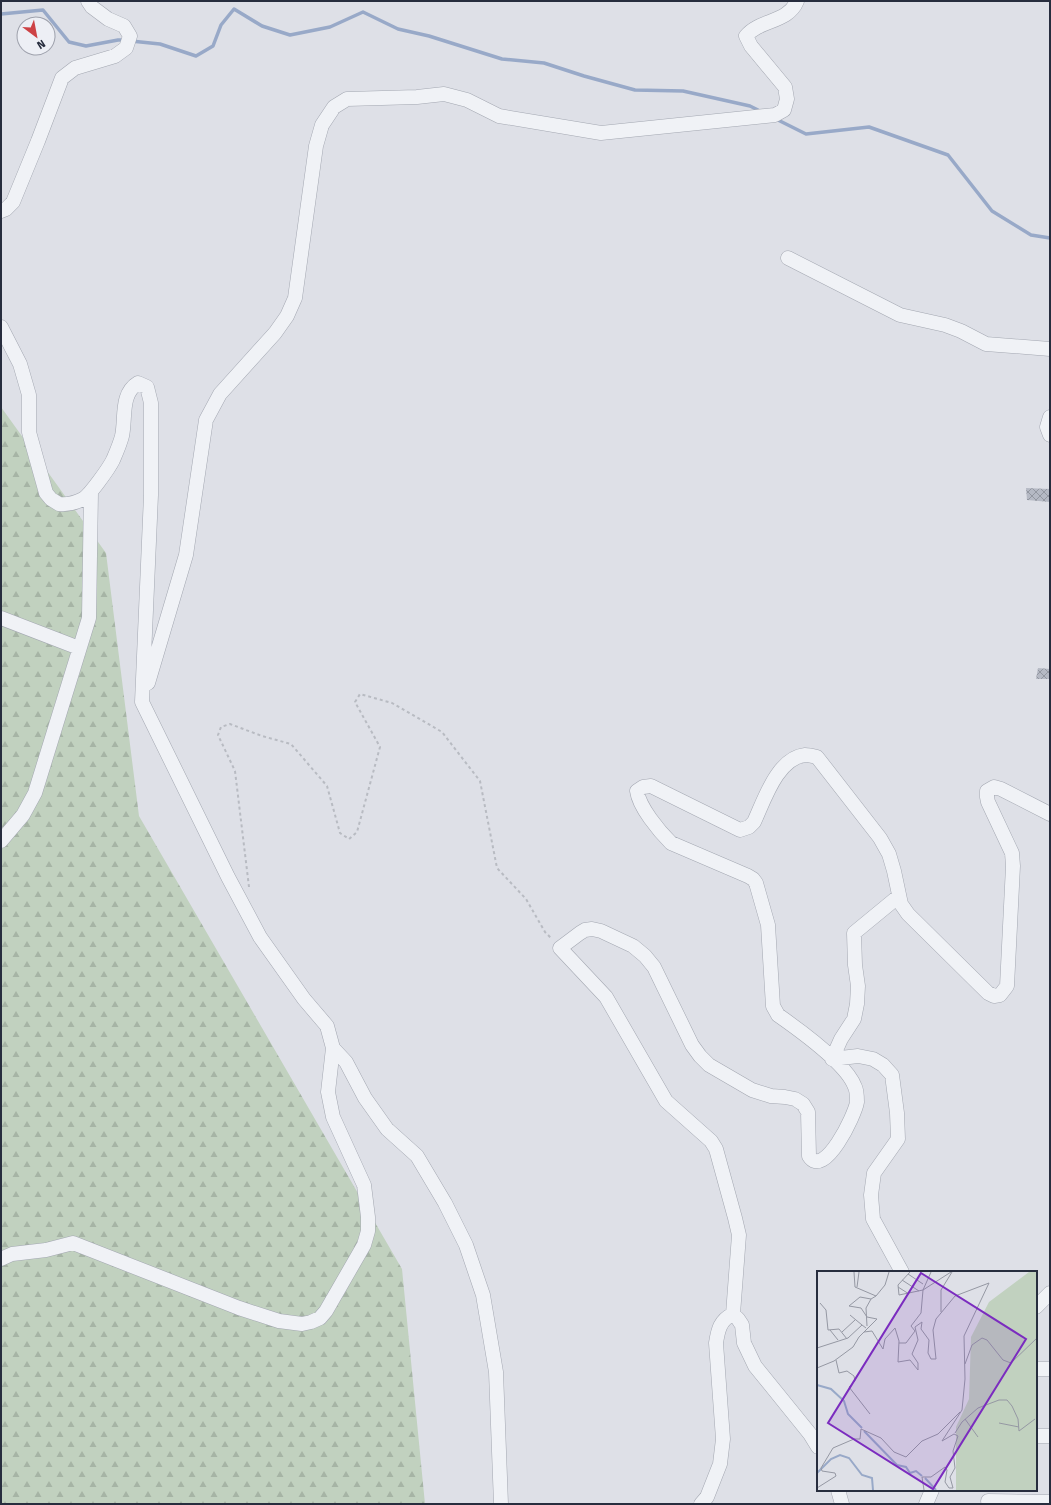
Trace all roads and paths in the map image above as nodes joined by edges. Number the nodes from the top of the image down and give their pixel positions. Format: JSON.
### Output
{"nodes":[{"id":1,"x":88,"y":1,"type":"edge"},
{"id":2,"x":797,"y":1,"type":"edge"},
{"id":3,"x":1,"y":211,"type":"edge"},
{"id":4,"x":788,"y":258,"type":"dead end"},
{"id":5,"x":1,"y":327,"type":"edge"},
{"id":6,"x":1050,"y":349,"type":"edge"},
{"id":7,"x":1050,"y":417,"type":"edge"},
{"id":8,"x":1050,"y":435,"type":"edge"},
{"id":9,"x":90,"y":492,"type":"junction"},
{"id":10,"x":1,"y":618,"type":"edge"},
{"id":11,"x":78,"y":648,"type":"junction"},
{"id":12,"x":142,"y":702,"type":"junction"},
{"id":13,"x":1050,"y":814,"type":"edge"},
{"id":14,"x":1,"y":841,"type":"edge"},
{"id":15,"x":899,"y":896,"type":"junction"},
{"id":16,"x":243,"y":905,"type":"junction"},
{"id":17,"x":560,"y":948,"type":"junction"},
{"id":18,"x":333,"y":1048,"type":"junction"},
{"id":19,"x":832,"y":1059,"type":"junction"},
{"id":20,"x":1,"y":1259,"type":"edge"},
{"id":21,"x":901,"y":1271,"type":"edge"},
{"id":22,"x":732,"y":1314,"type":"junction"},
{"id":23,"x":1037,"y":1369,"type":"edge"},
{"id":24,"x":1050,"y":1369,"type":"edge"},
{"id":25,"x":1037,"y":1436,"type":"edge"},
{"id":26,"x":1050,"y":1436,"type":"edge"},
{"id":27,"x":817,"y":1445,"type":"edge"},
{"id":28,"x":838,"y":1491,"type":"edge"},
{"id":29,"x":932,"y":1491,"type":"edge"},
{"id":30,"x":988,"y":1498,"type":"edge"},
{"id":31,"x":1050,"y":1502,"type":"edge"},
{"id":32,"x":501,"y":1504,"type":"edge"},
{"id":33,"x":701,"y":1504,"type":"edge"},
{"id":34,"x":842,"y":1504,"type":"edge"},
{"id":35,"x":926,"y":1504,"type":"edge"}],
"edges":[{"from":1,"to":3,"type":"street"},
{"from":2,"to":12,"type":"street"},
{"from":4,"to":6,"type":"street"},
{"from":5,"to":9,"type":"street"},
{"from":7,"to":8,"type":"street"},
{"from":9,"to":11,"type":"street"},
{"from":9,"to":12,"type":"street"},
{"from":10,"to":11,"type":"street"},
{"from":11,"to":14,"type":"street"},
{"from":12,"to":16,"type":"street"},
{"from":13,"to":15,"type":"street"},
{"from":15,"to":19,"type":"street"},
{"from":15,"to":19,"type":"street"},
{"from":16,"to":17,"type":"path"},
{"from":16,"to":18,"type":"street"},
{"from":17,"to":19,"type":"street"},
{"from":17,"to":22,"type":"street"},
{"from":18,"to":20,"type":"street"},
{"from":18,"to":32,"type":"street"},
{"from":19,"to":21,"type":"street"},
{"from":22,"to":27,"type":"street"},
{"from":22,"to":33,"type":"street"},
{"from":23,"to":24,"type":"street"},
{"from":25,"to":26,"type":"street"},
{"from":28,"to":34,"type":"street"},
{"from":29,"to":35,"type":"street"},
{"from":30,"to":31,"type":"street"}]}
